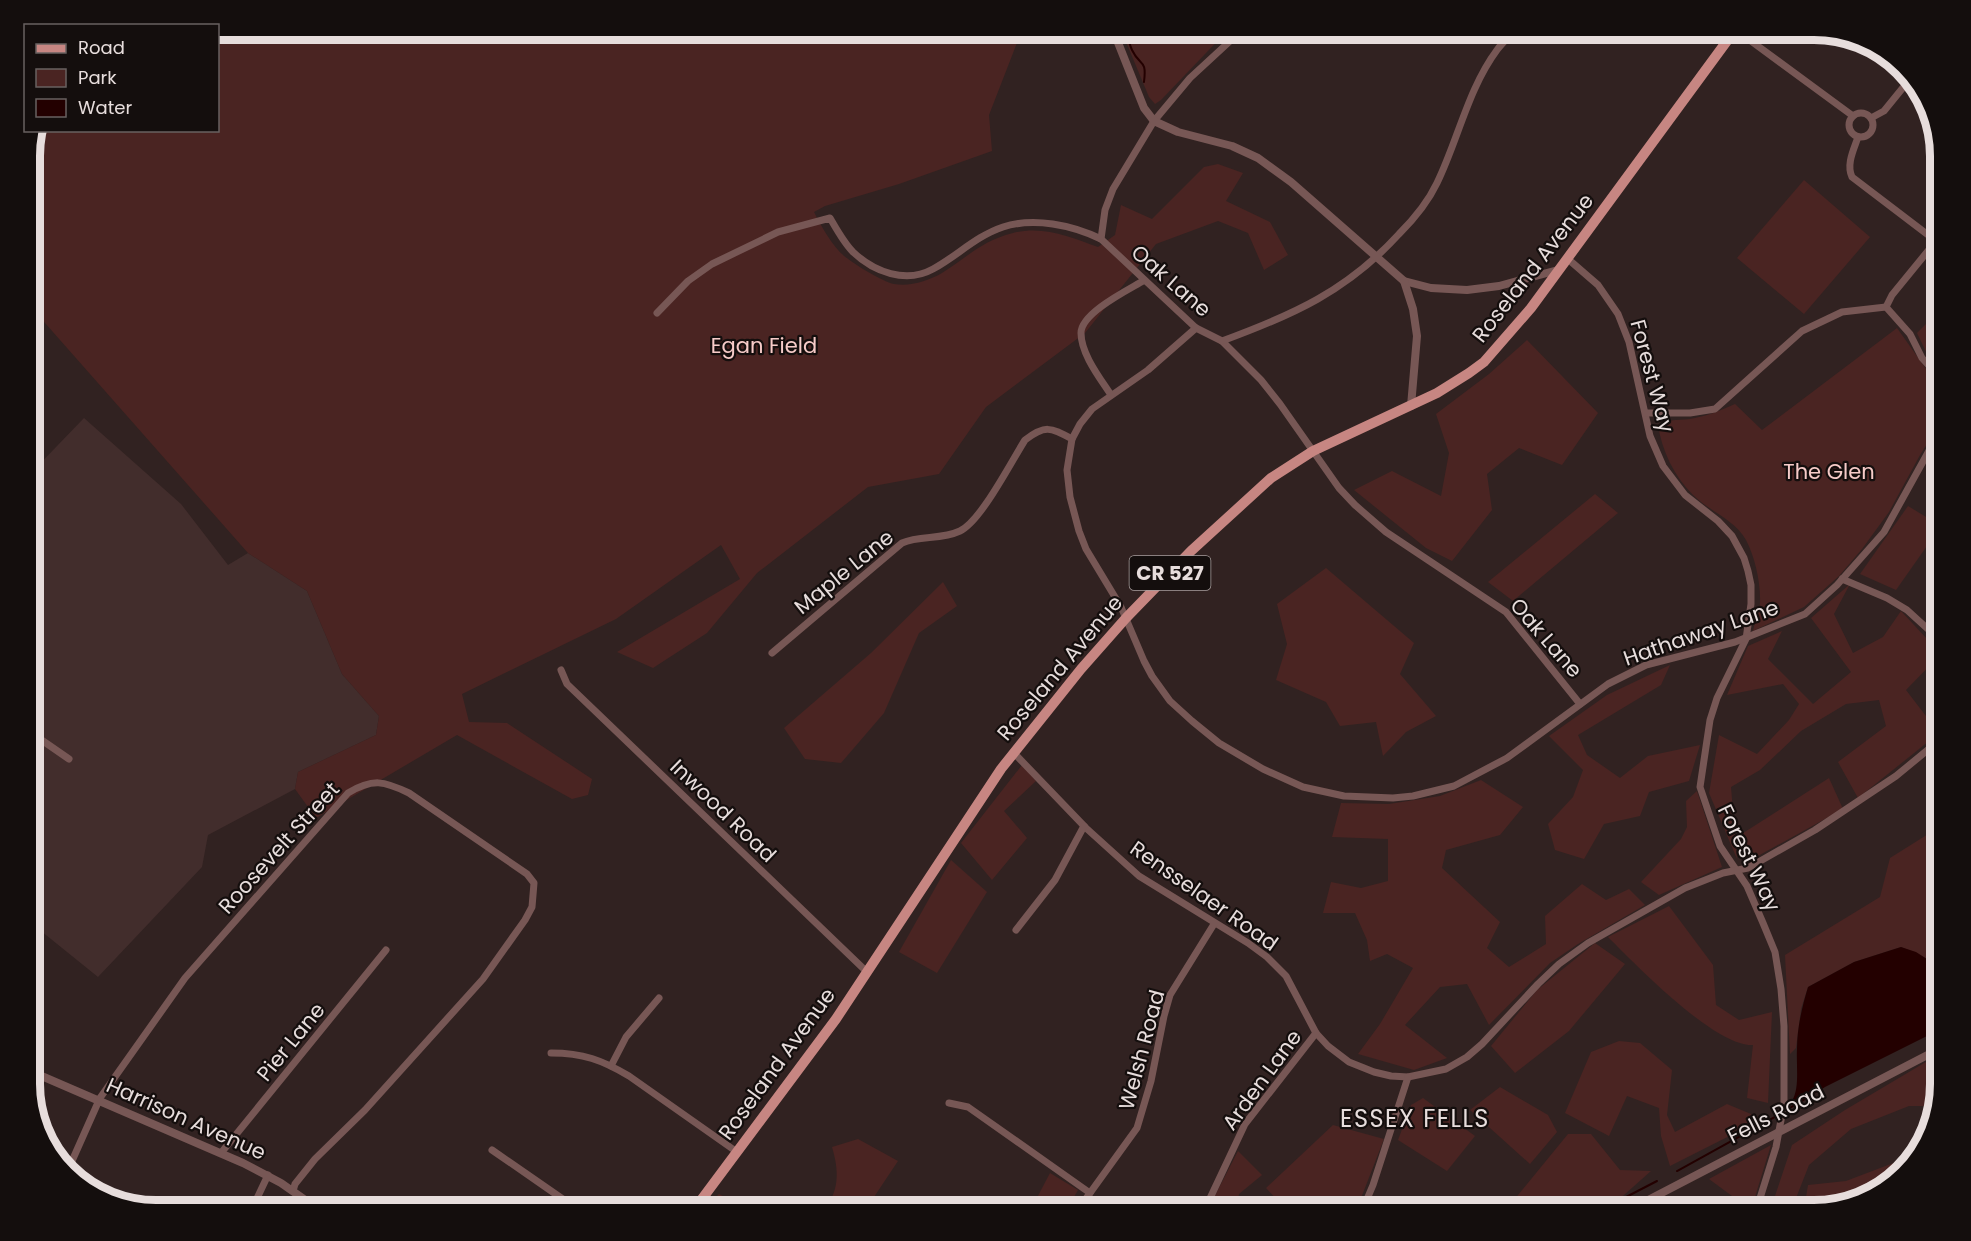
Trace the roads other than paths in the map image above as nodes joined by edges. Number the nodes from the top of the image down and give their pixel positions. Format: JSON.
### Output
{"nodes":[{"id":1,"x":1117,"y":40,"type":"edge"},
{"id":2,"x":1231,"y":40,"type":"edge"},
{"id":3,"x":1506,"y":40,"type":"edge"},
{"id":4,"x":1728,"y":40,"type":"edge"},
{"id":5,"x":1749,"y":40,"type":"edge"},
{"id":6,"x":1905,"y":85,"type":"edge"},
{"id":7,"x":1853,"y":116,"type":"junction"},
{"id":8,"x":1871,"y":118,"type":"junction"},
{"id":9,"x":1154,"y":121,"type":"junction"},
{"id":10,"x":1858,"y":137,"type":"junction"},
{"id":11,"x":1930,"y":232,"type":"edge"},
{"id":12,"x":1101,"y":239,"type":"junction"},
{"id":13,"x":1930,"y":249,"type":"edge"},
{"id":14,"x":1376,"y":257,"type":"junction"},
{"id":15,"x":1568,"y":259,"type":"junction"},
{"id":16,"x":1558,"y":270,"type":"junction"},
{"id":17,"x":1143,"y":281,"type":"junction"},
{"id":18,"x":1404,"y":281,"type":"junction"},
{"id":19,"x":1886,"y":307,"type":"junction"},
{"id":20,"x":657,"y":313,"type":"dead end"},
{"id":21,"x":1197,"y":328,"type":"junction"},
{"id":22,"x":1222,"y":341,"type":"junction"},
{"id":23,"x":1930,"y":367,"type":"edge"},
{"id":24,"x":1111,"y":395,"type":"junction"},
{"id":25,"x":1412,"y":406,"type":"junction"},
{"id":26,"x":1646,"y":413,"type":"junction"},
{"id":27,"x":1072,"y":439,"type":"junction"},
{"id":28,"x":1930,"y":449,"type":"edge"},
{"id":29,"x":1313,"y":451,"type":"junction"},
{"id":30,"x":1842,"y":579,"type":"junction"},
{"id":31,"x":1126,"y":618,"type":"junction"},
{"id":32,"x":1930,"y":631,"type":"edge"},
{"id":33,"x":1746,"y":639,"type":"junction"},
{"id":34,"x":772,"y":653,"type":"dead end"},
{"id":35,"x":561,"y":670,"type":"dead end"},
{"id":36,"x":1580,"y":704,"type":"junction"},
{"id":37,"x":41,"y":740,"type":"edge"},
{"id":38,"x":1930,"y":747,"type":"edge"},
{"id":39,"x":1014,"y":753,"type":"junction"},
{"id":40,"x":69,"y":759,"type":"dead end"},
{"id":41,"x":1084,"y":826,"type":"junction"},
{"id":42,"x":1735,"y":871,"type":"junction"},
{"id":43,"x":1214,"y":924,"type":"junction"},
{"id":44,"x":1016,"y":930,"type":"dead end"},
{"id":45,"x":386,"y":950,"type":"dead end"},
{"id":46,"x":867,"y":972,"type":"junction"},
{"id":47,"x":659,"y":998,"type":"dead end"},
{"id":48,"x":1316,"y":1033,"type":"junction"},
{"id":49,"x":551,"y":1053,"type":"dead end"},
{"id":50,"x":1930,"y":1054,"type":"edge"},
{"id":51,"x":611,"y":1066,"type":"junction"},
{"id":52,"x":41,"y":1076,"type":"edge"},
{"id":53,"x":1408,"y":1077,"type":"junction"},
{"id":54,"x":99,"y":1101,"type":"junction"},
{"id":55,"x":949,"y":1103,"type":"dead end"},
{"id":56,"x":1779,"y":1133,"type":"junction"},
{"id":57,"x":492,"y":1150,"type":"dead end"},
{"id":58,"x":737,"y":1152,"type":"junction"},
{"id":59,"x":221,"y":1153,"type":"junction"},
{"id":60,"x":71,"y":1163,"type":"edge"},
{"id":61,"x":268,"y":1175,"type":"junction"},
{"id":62,"x":292,"y":1191,"type":"junction"},
{"id":63,"x":1090,"y":1193,"type":"junction"},
{"id":64,"x":256,"y":1200,"type":"edge"},
{"id":65,"x":305,"y":1200,"type":"edge"},
{"id":66,"x":564,"y":1200,"type":"edge"},
{"id":67,"x":702,"y":1200,"type":"edge"},
{"id":68,"x":1085,"y":1200,"type":"edge"},
{"id":69,"x":1209,"y":1200,"type":"edge"},
{"id":70,"x":1367,"y":1200,"type":"edge"},
{"id":71,"x":1648,"y":1200,"type":"edge"},
{"id":72,"x":1760,"y":1200,"type":"edge"}],
"edges":[{"from":1,"to":9,"type":"street"},
{"from":2,"to":9,"type":"street"},
{"from":3,"to":14,"type":"street"},
{"from":4,"to":15,"type":"main road","name":"Roseland Avenue","number":"CR 527"},
{"from":5,"to":7,"type":"street"},
{"from":6,"to":8,"type":"street"},
{"from":7,"to":8,"type":"street"},
{"from":7,"to":10,"type":"street"},
{"from":8,"to":10,"type":"street"},
{"from":9,"to":12,"type":"street"},
{"from":9,"to":14,"type":"street"},
{"from":10,"to":11,"type":"street"},
{"from":12,"to":17,"type":"street","name":"Oak Lane"},
{"from":12,"to":20,"type":"street","name":"Oak Lane"},
{"from":13,"to":19,"type":"street"},
{"from":14,"to":18,"type":"street"},
{"from":14,"to":22,"type":"street"},
{"from":15,"to":16,"type":"main road","name":"Roseland Avenue","number":"CR 527"},
{"from":15,"to":26,"type":"street","name":"Forest Way"},
{"from":16,"to":18,"type":"street"},
{"from":16,"to":25,"type":"main road","name":"Roseland Avenue","number":"CR 527"},
{"from":17,"to":21,"type":"street","name":"Oak Lane"},
{"from":17,"to":24,"type":"street"},
{"from":18,"to":25,"type":"street"},
{"from":19,"to":23,"type":"street"},
{"from":19,"to":26,"type":"street"},
{"from":21,"to":22,"type":"street","name":"Oak Lane"},
{"from":21,"to":24,"type":"street"},
{"from":22,"to":29,"type":"street","name":"Oak Lane"},
{"from":24,"to":27,"type":"street"},
{"from":25,"to":29,"type":"main road","name":"Roseland Avenue","number":"CR 527"},
{"from":26,"to":33,"type":"street","name":"Forest Way"},
{"from":27,"to":31,"type":"street","name":"Hathaway Lane"},
{"from":27,"to":34,"type":"street","name":"Maple Lane"},
{"from":28,"to":30,"type":"street","name":"Hathaway Lane"},
{"from":29,"to":31,"type":"main road","name":"Roseland Avenue","number":"CR 527"},
{"from":29,"to":36,"type":"street","name":"Oak Lane"},
{"from":30,"to":32,"type":"street"},
{"from":30,"to":33,"type":"street","name":"Hathaway Lane"},
{"from":31,"to":36,"type":"street","name":"Hathaway Lane"},
{"from":31,"to":39,"type":"main road","name":"Roseland Avenue","number":"CR 527"},
{"from":33,"to":36,"type":"street","name":"Hathaway Lane"},
{"from":33,"to":42,"type":"street","name":"Forest Way"},
{"from":35,"to":46,"type":"street","name":"Inwood Road"},
{"from":37,"to":40,"type":"street"},
{"from":38,"to":42,"type":"street","name":"Rensselaer Road"},
{"from":39,"to":41,"type":"street","name":"Rensselaer Road"},
{"from":39,"to":46,"type":"main road","name":"Roseland Avenue","number":"CR 527"},
{"from":41,"to":43,"type":"street","name":"Rensselaer Road"},
{"from":41,"to":44,"type":"street"},
{"from":42,"to":53,"type":"street","name":"Rensselaer Road"},
{"from":42,"to":56,"type":"street","name":"Forest Way"},
{"from":43,"to":48,"type":"street","name":"Rensselaer Road"},
{"from":43,"to":63,"type":"street","name":"Welsh Road"},
{"from":45,"to":59,"type":"street","name":"Pier Lane"},
{"from":46,"to":58,"type":"main road","name":"Roseland Avenue","number":"CR 527"},
{"from":47,"to":51,"type":"street"},
{"from":48,"to":53,"type":"street","name":"Rensselaer Road"},
{"from":48,"to":69,"type":"street","name":"Arden Lane"},
{"from":49,"to":51,"type":"street"},
{"from":50,"to":56,"type":"street","name":"Fells Road"},
{"from":51,"to":58,"type":"street"},
{"from":52,"to":54,"type":"street","name":"Harrison Avenue"},
{"from":53,"to":70,"type":"street"},
{"from":54,"to":59,"type":"street","name":"Harrison Avenue"},
{"from":54,"to":60,"type":"street","name":"Roosevelt Street"},
{"from":54,"to":62,"type":"street","name":"Roosevelt Street"},
{"from":55,"to":63,"type":"street"},
{"from":56,"to":71,"type":"street","name":"Fells Road"},
{"from":56,"to":72,"type":"street","name":"Forest Way"},
{"from":57,"to":66,"type":"street"},
{"from":58,"to":67,"type":"main road","name":"Roseland Avenue","number":"CR 527"},
{"from":59,"to":61,"type":"street","name":"Harrison Avenue"},
{"from":61,"to":62,"type":"street","name":"Harrison Avenue"},
{"from":61,"to":64,"type":"street"},
{"from":62,"to":65,"type":"street","name":"Harrison Avenue"},
{"from":63,"to":68,"type":"street","name":"Welsh Road"}]}
